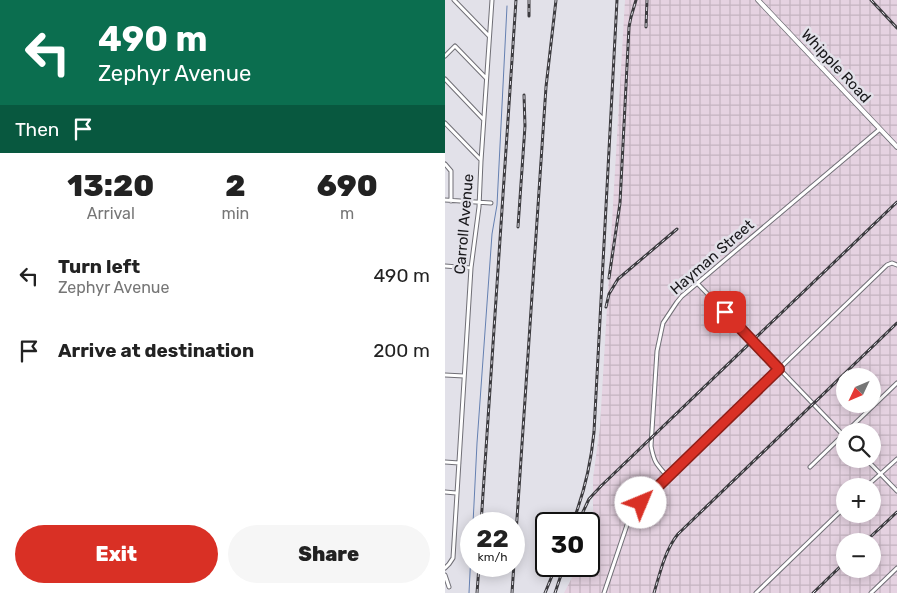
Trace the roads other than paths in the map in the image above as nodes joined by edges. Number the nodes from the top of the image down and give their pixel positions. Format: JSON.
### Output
{"nodes":[{"id":1,"x":454,"y":0,"type":"edge"},
{"id":2,"x":492,"y":0,"type":"edge"},
{"id":3,"x":758,"y":0,"type":"edge"},
{"id":4,"x":489,"y":37,"type":"junction"},
{"id":5,"x":445,"y":56,"type":"edge"},
{"id":6,"x":487,"y":78,"type":"junction"},
{"id":7,"x":445,"y":79,"type":"edge"},
{"id":8,"x":484,"y":119,"type":"junction"},
{"id":9,"x":445,"y":123,"type":"edge"},
{"id":10,"x":880,"y":129,"type":"junction"},
{"id":11,"x":897,"y":147,"type":"edge"},
{"id":12,"x":481,"y":161,"type":"junction"},
{"id":13,"x":445,"y":164,"type":"edge"},
{"id":14,"x":445,"y":200,"type":"edge"},
{"id":15,"x":451,"y":200,"type":"junction"},
{"id":16,"x":479,"y":202,"type":"junction"},
{"id":17,"x":491,"y":203,"type":"dead end"},
{"id":18,"x":897,"y":265,"type":"edge"},
{"id":19,"x":445,"y":266,"type":"edge"},
{"id":20,"x":471,"y":268,"type":"junction"},
{"id":21,"x":697,"y":283,"type":"junction"},
{"id":22,"x":779,"y":369,"type":"junction"},
{"id":23,"x":445,"y":375,"type":"edge"},
{"id":24,"x":464,"y":376,"type":"junction"},
{"id":25,"x":897,"y":384,"type":"edge"},
{"id":26,"x":856,"y":423,"type":"edge"},
{"id":27,"x":836,"y":425,"type":"edge"},
{"id":28,"x":836,"y":442,"type":"edge"},
{"id":29,"x":897,"y":459,"type":"edge"},
{"id":30,"x":445,"y":462,"type":"edge"},
{"id":31,"x":459,"y":463,"type":"junction"},
{"id":32,"x":810,"y":467,"type":"dead end"},
{"id":33,"x":875,"y":468,"type":"edge"},
{"id":34,"x":881,"y":474,"type":"junction"},
{"id":35,"x":667,"y":476,"type":"junction"},
{"id":36,"x":876,"y":478,"type":"edge"},
{"id":37,"x":445,"y":492,"type":"edge"},
{"id":38,"x":897,"y":492,"type":"edge"},
{"id":39,"x":456,"y":493,"type":"junction"},
{"id":40,"x":836,"y":516,"type":"edge"},
{"id":41,"x":445,"y":568,"type":"edge"},
{"id":42,"x":897,"y":568,"type":"edge"},
{"id":43,"x":445,"y":575,"type":"edge"},
{"id":44,"x":449,"y":587,"type":"dead end"},
{"id":45,"x":604,"y":593,"type":"edge"},
{"id":46,"x":756,"y":593,"type":"edge"},
{"id":47,"x":871,"y":593,"type":"edge"}],
"edges":[{"from":1,"to":4,"type":"street"},
{"from":2,"to":4,"type":"street","name":"Carroll Avenue"},
{"from":3,"to":10,"type":"main road","name":"Whipple Road"},
{"from":4,"to":6,"type":"street","name":"Carroll Avenue"},
{"from":5,"to":6,"type":"street"},
{"from":6,"to":8,"type":"street","name":"Carroll Avenue"},
{"from":7,"to":8,"type":"street"},
{"from":8,"to":12,"type":"street","name":"Carroll Avenue"},
{"from":9,"to":12,"type":"street"},
{"from":10,"to":11,"type":"main road","name":"Whipple Road"},
{"from":10,"to":21,"type":"street","name":"Hayman Street"},
{"from":12,"to":16,"type":"street","name":"Carroll Avenue"},
{"from":13,"to":15,"type":"street"},
{"from":14,"to":15,"type":"street"},
{"from":15,"to":16,"type":"street"},
{"from":16,"to":17,"type":"street"},
{"from":16,"to":20,"type":"street","name":"Carroll Avenue"},
{"from":18,"to":22,"type":"street"},
{"from":19,"to":20,"type":"street"},
{"from":20,"to":24,"type":"street","name":"Carroll Avenue"},
{"from":21,"to":22,"type":"street"},
{"from":21,"to":35,"type":"street","name":"Hayman Street"},
{"from":22,"to":27,"type":"street"},
{"from":22,"to":35,"type":"street"},
{"from":23,"to":24,"type":"street"},
{"from":24,"to":31,"type":"street","name":"Carroll Avenue"},
{"from":25,"to":26,"type":"street"},
{"from":28,"to":32,"type":"street"},
{"from":29,"to":34,"type":"street"},
{"from":30,"to":31,"type":"street"},
{"from":31,"to":39,"type":"street","name":"Carroll Avenue"},
{"from":33,"to":34,"type":"street"},
{"from":34,"to":36,"type":"street"},
{"from":34,"to":38,"type":"street"},
{"from":35,"to":45,"type":"street"},
{"from":37,"to":39,"type":"street"},
{"from":39,"to":41,"type":"street","name":"Carroll Avenue"},
{"from":40,"to":46,"type":"street"},
{"from":42,"to":47,"type":"street"},
{"from":43,"to":44,"type":"street"}]}
